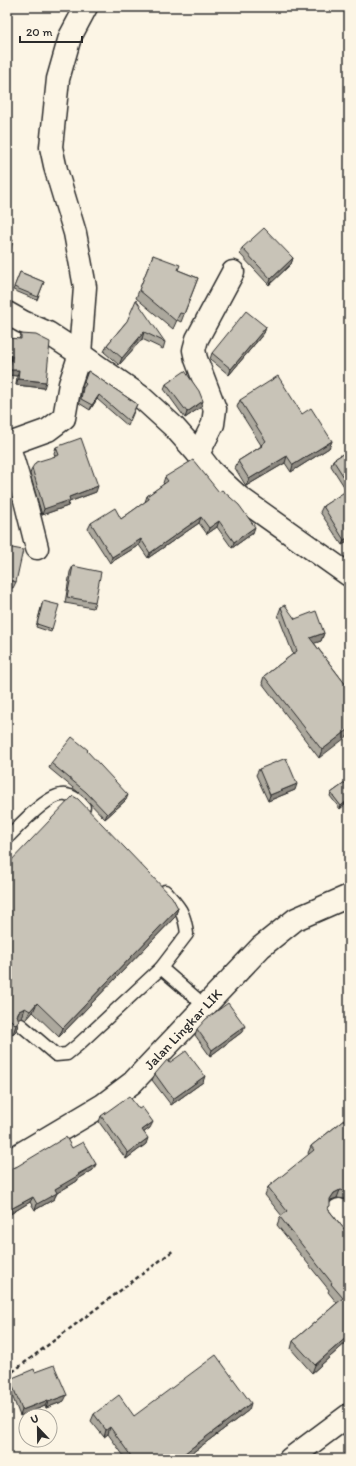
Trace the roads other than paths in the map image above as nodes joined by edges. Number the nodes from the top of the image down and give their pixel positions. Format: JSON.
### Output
{"nodes":[{"id":1,"x":86,"y":7,"type":"edge"},
{"id":2,"x":233,"y":272,"type":"dead end"},
{"id":3,"x":7,"y":313,"type":"edge"},
{"id":4,"x":80,"y":354,"type":"junction"},
{"id":5,"x":198,"y":454,"type":"junction"},
{"id":6,"x":37,"y":548,"type":"dead end"},
{"id":7,"x":349,"y":575,"type":"edge"},
{"id":8,"x":90,"y":813,"type":"edge"},
{"id":9,"x":7,"y":838,"type":"edge"},
{"id":10,"x":159,"y":886,"type":"edge"},
{"id":11,"x":346,"y":902,"type":"edge"},
{"id":12,"x":162,"y":968,"type":"junction"},
{"id":13,"x":206,"y":1006,"type":"junction"},
{"id":14,"x":21,"y":1025,"type":"edge"},
{"id":15,"x":7,"y":1162,"type":"edge"},
{"id":16,"x":349,"y":1415,"type":"edge"},
{"id":17,"x":290,"y":1459,"type":"edge"}],
"edges":[{"from":1,"to":4,"type":"street"},
{"from":2,"to":5,"type":"street"},
{"from":3,"to":4,"type":"street"},
{"from":4,"to":5,"type":"street"},
{"from":4,"to":6,"type":"street"},
{"from":5,"to":7,"type":"street"},
{"from":8,"to":9,"type":"lane"},
{"from":10,"to":12,"type":"lane"},
{"from":11,"to":13,"type":"street","name":"Jalan Lingkar LIK"},
{"from":12,"to":13,"type":"lane"},
{"from":12,"to":14,"type":"lane"},
{"from":13,"to":15,"type":"street","name":"Jalan Lingkar LIK"},
{"from":16,"to":17,"type":"street"}]}
